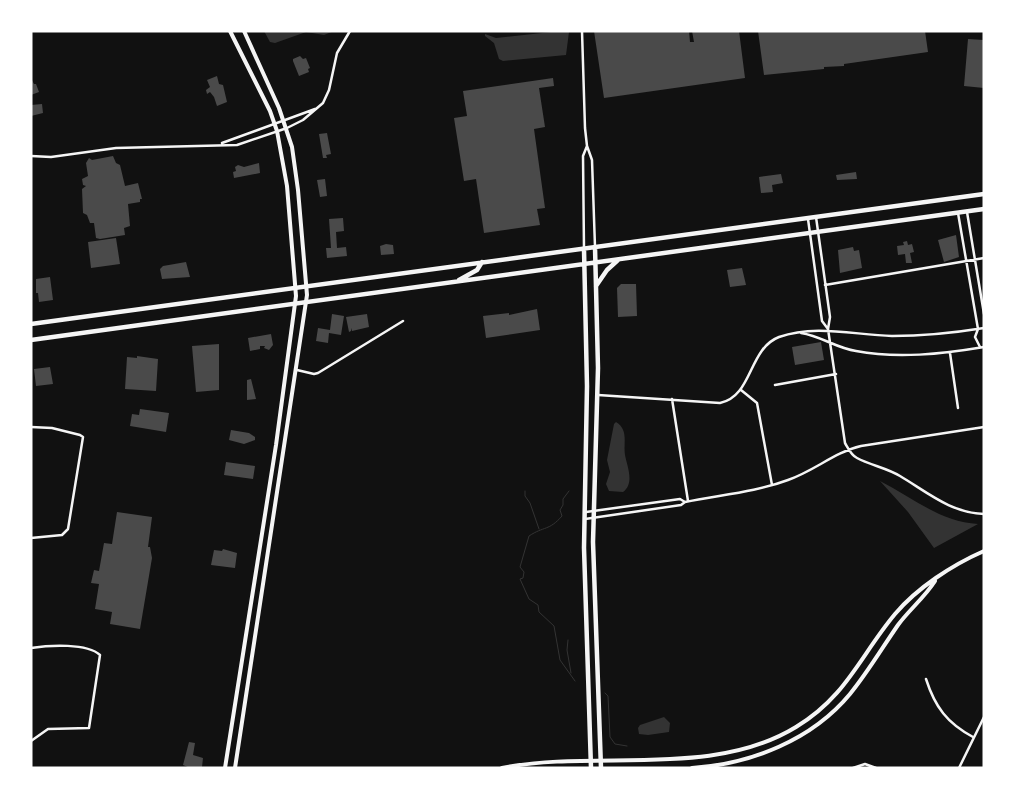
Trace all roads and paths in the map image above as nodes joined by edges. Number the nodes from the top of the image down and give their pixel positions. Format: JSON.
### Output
{"nodes":[{"id":1,"x":230,"y":31,"type":"edge"},
{"id":2,"x":244,"y":31,"type":"edge"},
{"id":3,"x":350,"y":31,"type":"edge"},
{"id":4,"x":581,"y":32,"type":"edge"},
{"id":5,"x":317,"y":108,"type":"junction"},
{"id":6,"x":284,"y":119,"type":"junction"},
{"id":7,"x":274,"y":122,"type":"junction"},
{"id":8,"x":286,"y":128,"type":"junction"},
{"id":9,"x":277,"y":131,"type":"junction"},
{"id":10,"x":221,"y":144,"type":"junction"},
{"id":11,"x":587,"y":146,"type":"junction"},
{"id":12,"x":31,"y":156,"type":"edge"},
{"id":13,"x":984,"y":194,"type":"edge"},
{"id":14,"x":984,"y":209,"type":"edge"},
{"id":15,"x":958,"y":212,"type":"junction"},
{"id":16,"x":967,"y":212,"type":"junction"},
{"id":17,"x":816,"y":217,"type":"junction"},
{"id":18,"x":808,"y":218,"type":"junction"},
{"id":19,"x":818,"y":232,"type":"junction"},
{"id":20,"x":810,"y":233,"type":"junction"},
{"id":21,"x":594,"y":247,"type":"junction"},
{"id":22,"x":584,"y":249,"type":"junction"},
{"id":23,"x":984,"y":258,"type":"edge"},
{"id":24,"x":619,"y":259,"type":"junction"},
{"id":25,"x":975,"y":260,"type":"junction"},
{"id":26,"x":967,"y":261,"type":"junction"},
{"id":27,"x":482,"y":262,"type":"junction"},
{"id":28,"x":595,"y":262,"type":"junction"},
{"id":29,"x":583,"y":264,"type":"junction"},
{"id":30,"x":458,"y":281,"type":"junction"},
{"id":31,"x":825,"y":285,"type":"junction"},
{"id":32,"x":307,"y":287,"type":"junction"},
{"id":33,"x":596,"y":287,"type":"junction"},
{"id":34,"x":296,"y":288,"type":"junction"},
{"id":35,"x":307,"y":302,"type":"junction"},
{"id":36,"x":296,"y":304,"type":"junction"},
{"id":37,"x":984,"y":314,"type":"edge"},
{"id":38,"x":403,"y":321,"type":"dead end"},
{"id":39,"x":32,"y":323,"type":"edge"},
{"id":40,"x":984,"y":328,"type":"edge"},
{"id":41,"x":828,"y":329,"type":"junction"},
{"id":42,"x":978,"y":329,"type":"junction"},
{"id":43,"x":797,"y":333,"type":"junction"},
{"id":44,"x":31,"y":340,"type":"edge"},
{"id":45,"x":831,"y":343,"type":"junction"},
{"id":46,"x":983,"y":348,"type":"edge"},
{"id":47,"x":950,"y":353,"type":"junction"},
{"id":48,"x":297,"y":370,"type":"junction"},
{"id":49,"x":836,"y":374,"type":"junction"},
{"id":50,"x":775,"y":385,"type":"dead end"},
{"id":51,"x":741,"y":390,"type":"junction"},
{"id":52,"x":597,"y":395,"type":"junction"},
{"id":53,"x":672,"y":399,"type":"junction"},
{"id":54,"x":958,"y":408,"type":"dead end"},
{"id":55,"x":31,"y":427,"type":"edge"},
{"id":56,"x":984,"y":427,"type":"edge"},
{"id":57,"x":848,"y":449,"type":"junction"},
{"id":58,"x":772,"y":485,"type":"junction"},
{"id":59,"x":687,"y":502,"type":"junction"},
{"id":60,"x":594,"y":511,"type":"junction"},
{"id":61,"x":584,"y":512,"type":"junction"},
{"id":62,"x":984,"y":514,"type":"edge"},
{"id":63,"x":593,"y":518,"type":"junction"},
{"id":64,"x":584,"y":519,"type":"junction"},
{"id":65,"x":31,"y":538,"type":"edge"},
{"id":66,"x":984,"y":551,"type":"edge"},
{"id":67,"x":935,"y":581,"type":"junction"},
{"id":68,"x":31,"y":648,"type":"edge"},
{"id":69,"x":926,"y":679,"type":"dead end"},
{"id":70,"x":984,"y":717,"type":"edge"},
{"id":71,"x":973,"y":737,"type":"junction"},
{"id":72,"x":31,"y":741,"type":"edge"},
{"id":73,"x":600,"y":760,"type":"junction"},
{"id":74,"x":591,"y":761,"type":"junction"},
{"id":75,"x":225,"y":768,"type":"edge"},
{"id":76,"x":235,"y":768,"type":"edge"},
{"id":77,"x":502,"y":768,"type":"edge"},
{"id":78,"x":591,"y":768,"type":"edge"},
{"id":79,"x":601,"y":768,"type":"edge"},
{"id":80,"x":692,"y":768,"type":"edge"},
{"id":81,"x":853,"y":768,"type":"edge"},
{"id":82,"x":876,"y":768,"type":"edge"},
{"id":83,"x":959,"y":768,"type":"edge"}],
"edges":[{"from":1,"to":7,"type":"main road"},
{"from":2,"to":6,"type":"main road"},
{"from":3,"to":5,"type":"street"},
{"from":4,"to":11,"type":"street"},
{"from":5,"to":6,"type":"street"},
{"from":5,"to":8,"type":"street"},
{"from":6,"to":7,"type":"street"},
{"from":6,"to":8,"type":"main road"},
{"from":7,"to":9,"type":"main road"},
{"from":7,"to":10,"type":"street"},
{"from":8,"to":9,"type":"street"},
{"from":8,"to":32,"type":"main road"},
{"from":9,"to":10,"type":"street"},
{"from":9,"to":34,"type":"main road"},
{"from":10,"to":12,"type":"street"},
{"from":11,"to":21,"type":"street"},
{"from":11,"to":22,"type":"street"},
{"from":13,"to":17,"type":"main road"},
{"from":14,"to":16,"type":"main road"},
{"from":15,"to":16,"type":"main road"},
{"from":15,"to":19,"type":"main road"},
{"from":15,"to":26,"type":"street"},
{"from":16,"to":25,"type":"street"},
{"from":17,"to":18,"type":"main road"},
{"from":17,"to":19,"type":"street"},
{"from":18,"to":20,"type":"street"},
{"from":18,"to":21,"type":"main road"},
{"from":19,"to":20,"type":"main road"},
{"from":19,"to":31,"type":"street"},
{"from":20,"to":24,"type":"main road"},
{"from":20,"to":41,"type":"street"},
{"from":21,"to":22,"type":"main road"},
{"from":21,"to":28,"type":"main road"},
{"from":22,"to":27,"type":"main road"},
{"from":22,"to":29,"type":"main road"},
{"from":23,"to":25,"type":"street"},
{"from":24,"to":28,"type":"main road"},
{"from":24,"to":33,"type":"main road"},
{"from":25,"to":26,"type":"street"},
{"from":25,"to":37,"type":"street"},
{"from":26,"to":31,"type":"street"},
{"from":26,"to":42,"type":"street"},
{"from":27,"to":30,"type":"main road"},
{"from":27,"to":32,"type":"main road"},
{"from":28,"to":29,"type":"main road"},
{"from":28,"to":33,"type":"main road"},
{"from":29,"to":30,"type":"main road"},
{"from":29,"to":61,"type":"main road"},
{"from":30,"to":35,"type":"main road"},
{"from":31,"to":41,"type":"street"},
{"from":32,"to":34,"type":"main road"},
{"from":32,"to":35,"type":"main road"},
{"from":33,"to":52,"type":"main road"},
{"from":34,"to":36,"type":"main road"},
{"from":34,"to":39,"type":"main road"},
{"from":35,"to":36,"type":"main road"},
{"from":35,"to":48,"type":"main road"},
{"from":36,"to":44,"type":"main road"},
{"from":36,"to":75,"type":"main road"},
{"from":38,"to":48,"type":"street"},
{"from":40,"to":42,"type":"street"},
{"from":41,"to":42,"type":"street"},
{"from":41,"to":43,"type":"street"},
{"from":41,"to":45,"type":"street"},
{"from":42,"to":46,"type":"street"},
{"from":43,"to":45,"type":"street"},
{"from":43,"to":51,"type":"street"},
{"from":45,"to":47,"type":"street"},
{"from":45,"to":49,"type":"street"},
{"from":46,"to":47,"type":"street"},
{"from":47,"to":54,"type":"street"},
{"from":48,"to":76,"type":"main road"},
{"from":49,"to":50,"type":"street"},
{"from":49,"to":57,"type":"street"},
{"from":51,"to":53,"type":"street"},
{"from":51,"to":58,"type":"street"},
{"from":52,"to":53,"type":"street"},
{"from":52,"to":60,"type":"main road"},
{"from":53,"to":59,"type":"street"},
{"from":55,"to":65,"type":"street"},
{"from":56,"to":57,"type":"street"},
{"from":57,"to":58,"type":"street"},
{"from":57,"to":62,"type":"street"},
{"from":58,"to":59,"type":"street"},
{"from":59,"to":60,"type":"street"},
{"from":59,"to":63,"type":"street"},
{"from":60,"to":61,"type":"street"},
{"from":60,"to":63,"type":"main road"},
{"from":61,"to":64,"type":"main road"},
{"from":63,"to":64,"type":"street"},
{"from":63,"to":73,"type":"main road"},
{"from":64,"to":74,"type":"main road"},
{"from":66,"to":67,"type":"main road"},
{"from":67,"to":73,"type":"main road"},
{"from":67,"to":80,"type":"main road"},
{"from":68,"to":72,"type":"street"},
{"from":69,"to":71,"type":"street"},
{"from":70,"to":71,"type":"street"},
{"from":71,"to":83,"type":"street"},
{"from":73,"to":74,"type":"main road"},
{"from":73,"to":79,"type":"main road"},
{"from":74,"to":77,"type":"main road"},
{"from":74,"to":78,"type":"main road"},
{"from":81,"to":82,"type":"street"}]}
